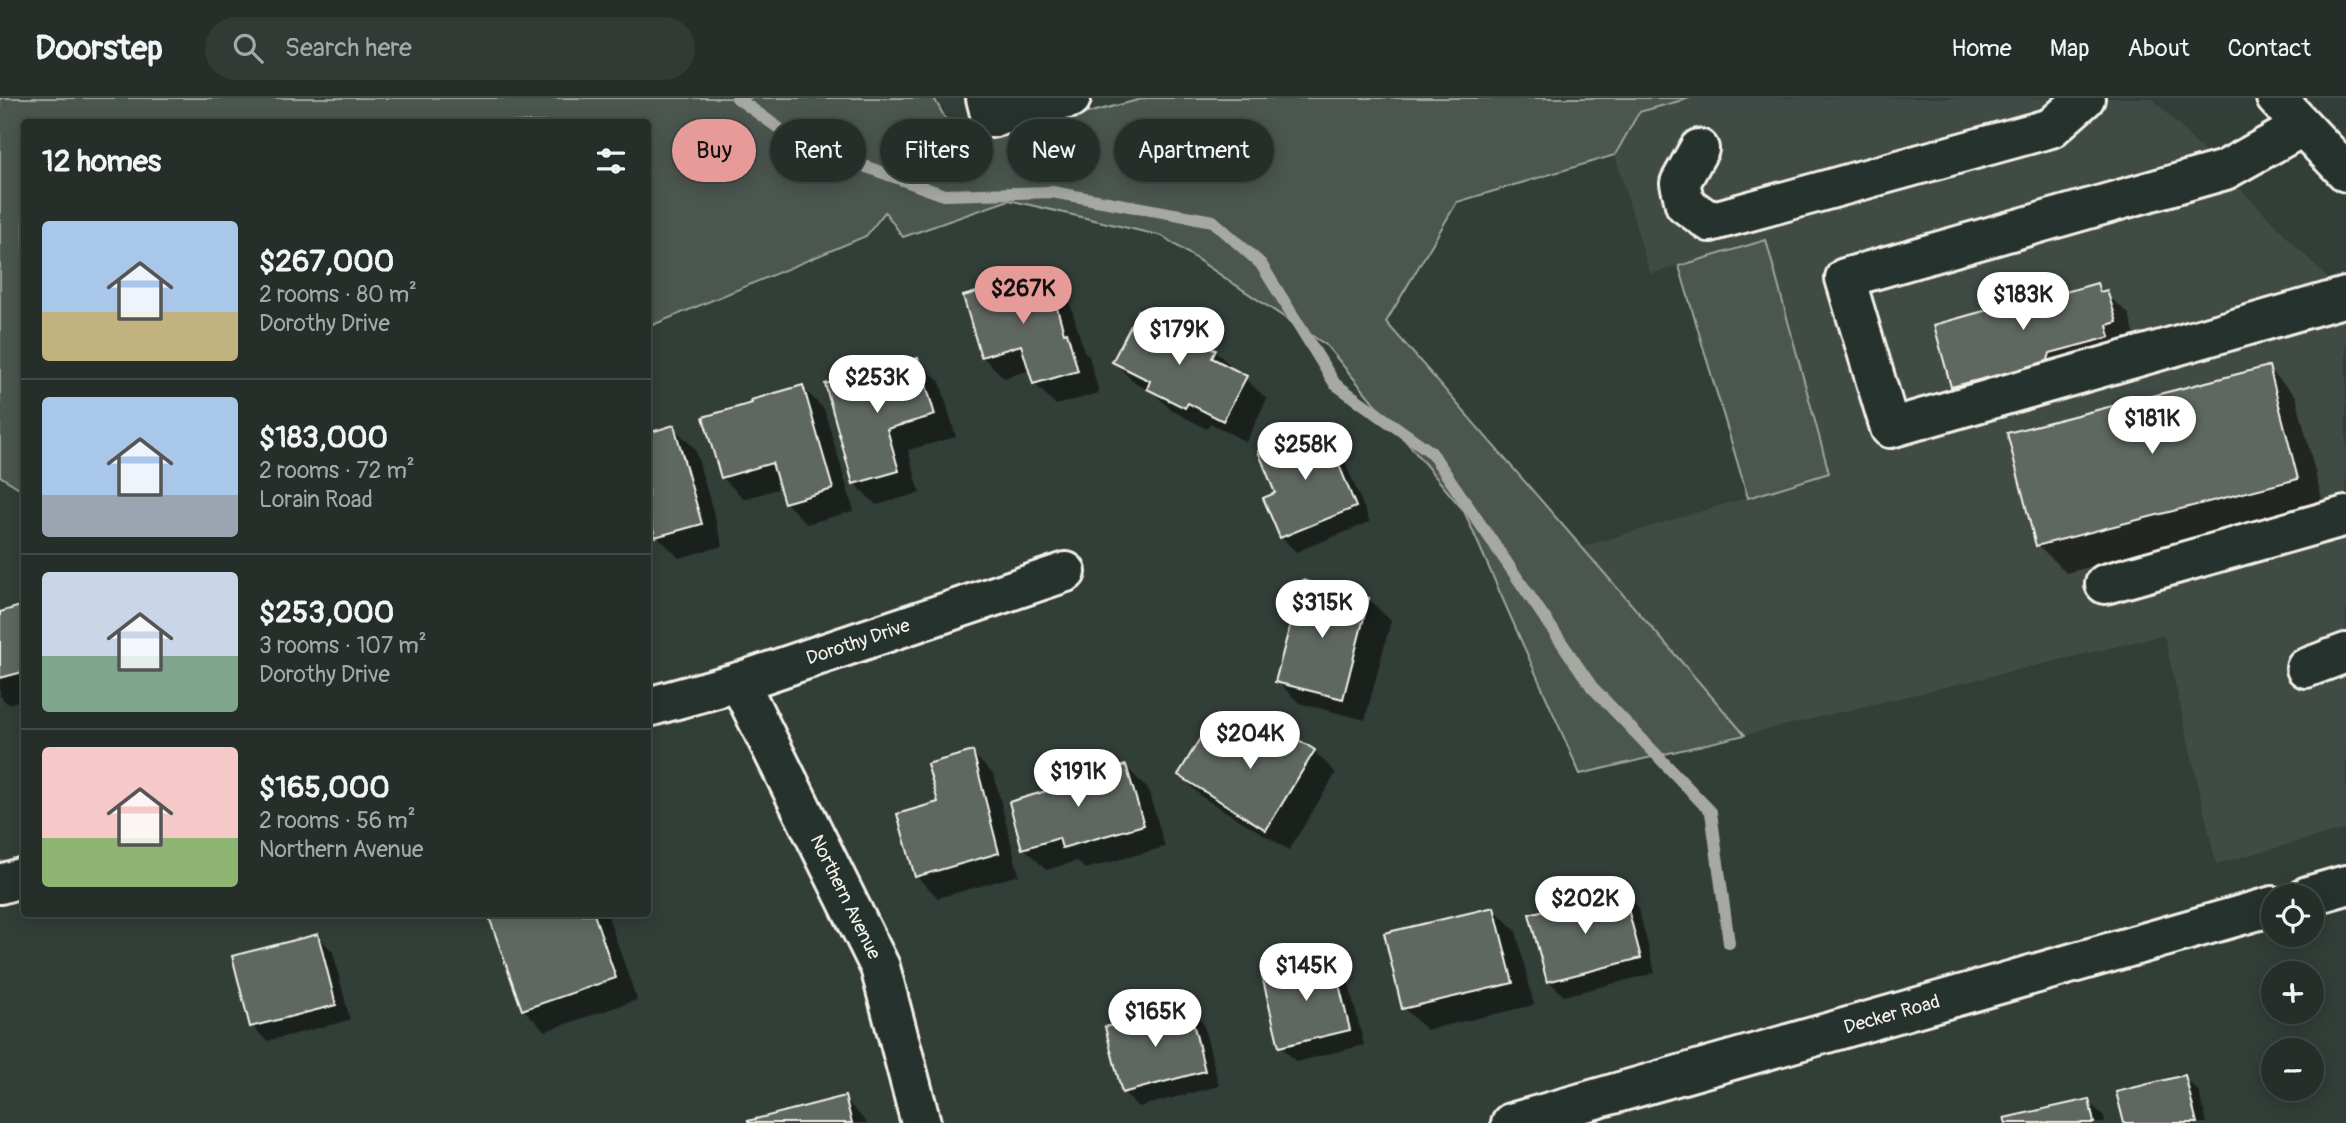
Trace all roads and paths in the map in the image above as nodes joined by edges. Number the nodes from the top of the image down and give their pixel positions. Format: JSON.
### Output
{"nodes":[{"id":1,"x":1071,"y":98,"type":"edge"},
{"id":2,"x":2085,"y":98,"type":"edge"},
{"id":3,"x":2276,"y":98,"type":"edge"},
{"id":4,"x":988,"y":108,"type":"edge"},
{"id":5,"x":2302,"y":127,"type":"junction"},
{"id":6,"x":1699,"y":149,"type":"dead end"},
{"id":7,"x":2346,"y":172,"type":"edge"},
{"id":8,"x":2346,"y":297,"type":"edge"},
{"id":9,"x":2346,"y":516,"type":"edge"},
{"id":10,"x":1066,"y":572,"type":"dead end"},
{"id":11,"x":2105,"y":584,"type":"dead end"},
{"id":12,"x":2346,"y":653,"type":"edge"},
{"id":13,"x":2306,"y":667,"type":"dead end"},
{"id":14,"x":739,"y":682,"type":"junction"},
{"id":15,"x":651,"y":706,"type":"edge"},
{"id":16,"x":21,"y":878,"type":"edge"},
{"id":17,"x":0,"y":884,"type":"edge"},
{"id":18,"x":2346,"y":885,"type":"edge"},
{"id":19,"x":2324,"y":891,"type":"edge"},
{"id":20,"x":2261,"y":909,"type":"edge"},
{"id":21,"x":921,"y":1123,"type":"edge"},
{"id":22,"x":1511,"y":1123,"type":"edge"}],
"edges":[{"from":1,"to":4,"type":"street"},
{"from":2,"to":6,"type":"street"},
{"from":3,"to":5,"type":"street"},
{"from":5,"to":7,"type":"street"},
{"from":5,"to":8,"type":"street"},
{"from":9,"to":11,"type":"street"},
{"from":10,"to":14,"type":"street","name":"Dorothy Drive"},
{"from":12,"to":13,"type":"street"},
{"from":14,"to":15,"type":"street","name":"Dorothy Drive"},
{"from":14,"to":21,"type":"street","name":"Northern Avenue"},
{"from":16,"to":17,"type":"street"},
{"from":18,"to":19,"type":"street"},
{"from":20,"to":22,"type":"street","name":"Decker Road"}]}
